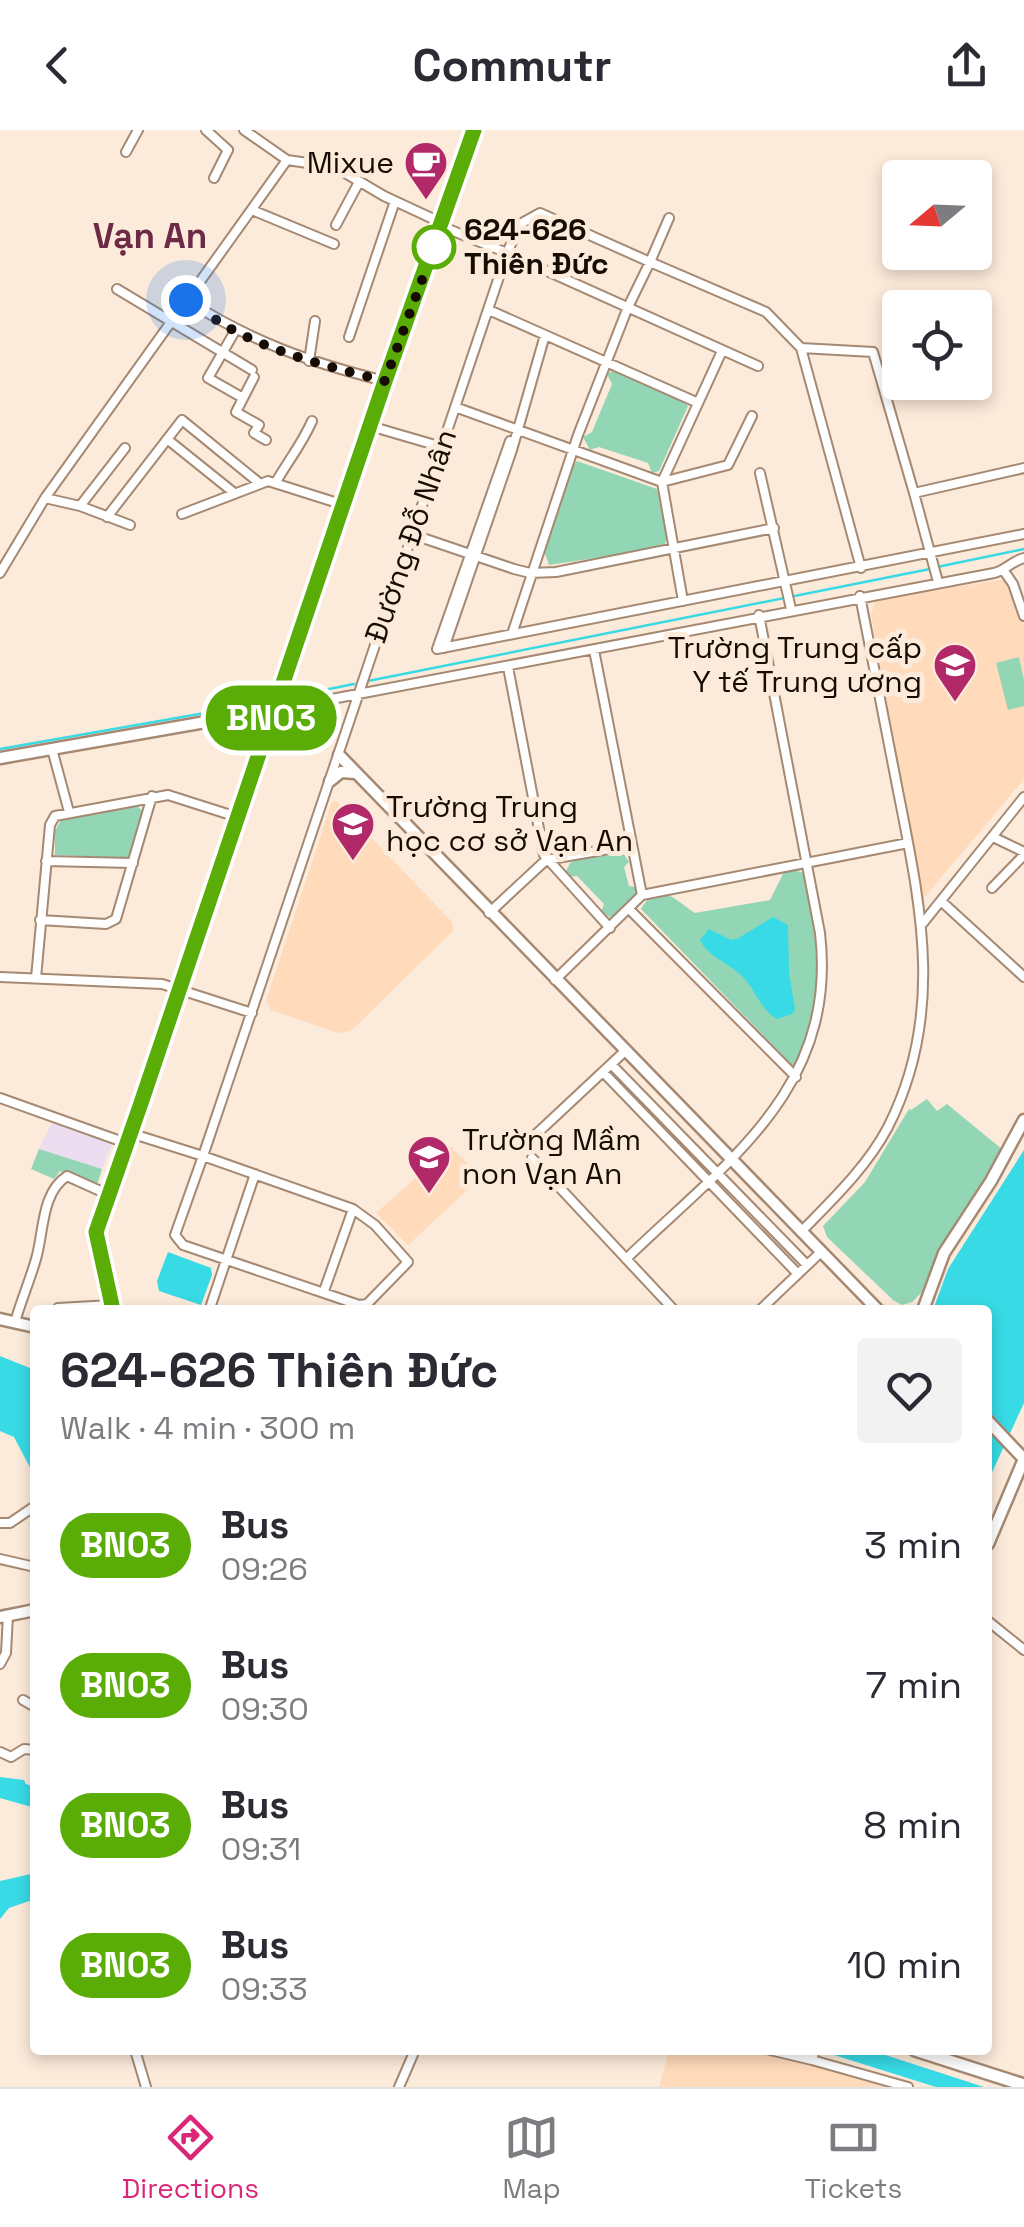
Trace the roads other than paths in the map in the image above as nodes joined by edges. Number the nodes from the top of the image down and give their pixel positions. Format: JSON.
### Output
{"nodes":[{"id":1,"x":138,"y":130,"type":"edge"},
{"id":2,"x":206,"y":130,"type":"edge"},
{"id":3,"x":244,"y":130,"type":"edge"},
{"id":4,"x":474,"y":130,"type":"edge"},
{"id":5,"x":126,"y":152,"type":"dead end"},
{"id":6,"x":287,"y":160,"type":"junction"},
{"id":7,"x":214,"y":178,"type":"dead end"},
{"id":8,"x":359,"y":182,"type":"junction"},
{"id":9,"x":395,"y":200,"type":"junction"},
{"id":10,"x":252,"y":210,"type":"junction"},
{"id":11,"x":669,"y":218,"type":"dead end"},
{"id":12,"x":442,"y":224,"type":"junction"},
{"id":13,"x":336,"y":225,"type":"dead end"},
{"id":14,"x":334,"y":244,"type":"dead end"},
{"id":15,"x":507,"y":253,"type":"junction"},
{"id":16,"x":650,"y":262,"type":"junction"},
{"id":17,"x":118,"y":289,"type":"dead end"},
{"id":18,"x":186,"y":300,"type":"junction"},
{"id":19,"x":628,"y":308,"type":"junction"},
{"id":20,"x":489,"y":310,"type":"junction"},
{"id":21,"x":172,"y":322,"type":"junction"},
{"id":22,"x":315,"y":322,"type":"dead end"},
{"id":23,"x":235,"y":331,"type":"junction"},
{"id":24,"x":546,"y":335,"type":"junction"},
{"id":25,"x":348,"y":337,"type":"dead end"},
{"id":26,"x":802,"y":348,"type":"junction"},
{"id":27,"x":722,"y":351,"type":"junction"},
{"id":28,"x":222,"y":354,"type":"junction"},
{"id":29,"x":309,"y":361,"type":"junction"},
{"id":30,"x":606,"y":361,"type":"junction"},
{"id":31,"x":758,"y":366,"type":"dead end"},
{"id":32,"x":385,"y":381,"type":"junction"},
{"id":33,"x":242,"y":398,"type":"junction"},
{"id":34,"x":696,"y":402,"type":"junction"},
{"id":35,"x":455,"y":407,"type":"junction"},
{"id":36,"x":752,"y":416,"type":"dead end"},
{"id":37,"x":312,"y":421,"type":"dead end"},
{"id":38,"x":370,"y":426,"type":"junction"},
{"id":39,"x":516,"y":428,"type":"junction"},
{"id":40,"x":167,"y":439,"type":"junction"},
{"id":41,"x":266,"y":440,"type":"dead end"},
{"id":42,"x":442,"y":447,"type":"junction"},
{"id":43,"x":125,"y":448,"type":"dead end"},
{"id":44,"x":574,"y":449,"type":"junction"},
{"id":45,"x":1024,"y":468,"type":"edge"},
{"id":46,"x":760,"y":473,"type":"dead end"},
{"id":47,"x":258,"y":482,"type":"junction"},
{"id":48,"x":276,"y":482,"type":"junction"},
{"id":49,"x":662,"y":482,"type":"junction"},
{"id":50,"x":234,"y":492,"type":"junction"},
{"id":51,"x":914,"y":493,"type":"junction"},
{"id":52,"x":45,"y":498,"type":"junction"},
{"id":53,"x":344,"y":505,"type":"junction"},
{"id":54,"x":80,"y":506,"type":"junction"},
{"id":55,"x":182,"y":514,"type":"dead end"},
{"id":56,"x":107,"y":517,"type":"junction"},
{"id":57,"x":130,"y":525,"type":"dead end"},
{"id":58,"x":774,"y":528,"type":"junction"},
{"id":59,"x":1024,"y":534,"type":"edge"},
{"id":60,"x":414,"y":536,"type":"junction"},
{"id":61,"x":673,"y":548,"type":"junction"},
{"id":62,"x":472,"y":556,"type":"junction"},
{"id":63,"x":932,"y":556,"type":"junction"},
{"id":64,"x":1024,"y":558,"type":"edge"},
{"id":65,"x":862,"y":568,"type":"junction"},
{"id":66,"x":1004,"y":571,"type":"junction"},
{"id":67,"x":0,"y":573,"type":"edge"},
{"id":68,"x":530,"y":573,"type":"junction"},
{"id":69,"x":937,"y":578,"type":"junction"},
{"id":70,"x":786,"y":584,"type":"junction"},
{"id":71,"x":860,"y":596,"type":"junction"},
{"id":72,"x":683,"y":601,"type":"junction"},
{"id":73,"x":790,"y":606,"type":"junction"},
{"id":74,"x":759,"y":615,"type":"junction"},
{"id":75,"x":1024,"y":616,"type":"edge"},
{"id":76,"x":512,"y":634,"type":"junction"},
{"id":77,"x":594,"y":650,"type":"junction"},
{"id":78,"x":508,"y":667,"type":"junction"},
{"id":79,"x":357,"y":696,"type":"junction"},
{"id":80,"x":274,"y":710,"type":"junction"},
{"id":81,"x":52,"y":749,"type":"junction"},
{"id":82,"x":338,"y":756,"type":"junction"},
{"id":83,"x":0,"y":758,"type":"edge"},
{"id":84,"x":356,"y":774,"type":"junction"},
{"id":85,"x":330,"y":781,"type":"junction"},
{"id":86,"x":152,"y":796,"type":"junction"},
{"id":87,"x":1024,"y":798,"type":"edge"},
{"id":88,"x":69,"y":812,"type":"junction"},
{"id":89,"x":238,"y":817,"type":"junction"},
{"id":90,"x":993,"y":837,"type":"junction"},
{"id":91,"x":908,"y":843,"type":"junction"},
{"id":92,"x":632,"y":845,"type":"junction"},
{"id":93,"x":1024,"y":854,"type":"edge"},
{"id":94,"x":546,"y":860,"type":"junction"},
{"id":95,"x":46,"y":861,"type":"junction"},
{"id":96,"x":132,"y":863,"type":"junction"},
{"id":97,"x":806,"y":863,"type":"junction"},
{"id":98,"x":992,"y":888,"type":"dead end"},
{"id":99,"x":642,"y":895,"type":"junction"},
{"id":100,"x":941,"y":901,"type":"junction"},
{"id":101,"x":629,"y":909,"type":"junction"},
{"id":102,"x":489,"y":912,"type":"junction"},
{"id":103,"x":40,"y":920,"type":"junction"},
{"id":104,"x":923,"y":923,"type":"junction"},
{"id":105,"x":610,"y":928,"type":"junction"},
{"id":106,"x":0,"y":977,"type":"edge"},
{"id":107,"x":1024,"y":977,"type":"edge"},
{"id":108,"x":36,"y":978,"type":"junction"},
{"id":109,"x":555,"y":980,"type":"junction"},
{"id":110,"x":180,"y":991,"type":"junction"},
{"id":111,"x":252,"y":1013,"type":"junction"},
{"id":112,"x":624,"y":1052,"type":"junction"},
{"id":113,"x":611,"y":1064,"type":"junction"},
{"id":114,"x":603,"y":1072,"type":"junction"},
{"id":115,"x":796,"y":1077,"type":"junction"},
{"id":116,"x":0,"y":1098,"type":"edge"},
{"id":117,"x":1024,"y":1120,"type":"edge"},
{"id":118,"x":128,"y":1138,"type":"junction"},
{"id":119,"x":531,"y":1139,"type":"dead end"},
{"id":120,"x":203,"y":1156,"type":"junction"},
{"id":121,"x":532,"y":1158,"type":"dead end"},
{"id":122,"x":729,"y":1160,"type":"junction"},
{"id":123,"x":716,"y":1172,"type":"junction"},
{"id":124,"x":255,"y":1174,"type":"junction"},
{"id":125,"x":708,"y":1180,"type":"junction"},
{"id":126,"x":106,"y":1194,"type":"junction"},
{"id":127,"x":353,"y":1209,"type":"junction"},
{"id":128,"x":801,"y":1232,"type":"junction"},
{"id":129,"x":821,"y":1252,"type":"junction"},
{"id":130,"x":225,"y":1259,"type":"junction"},
{"id":131,"x":626,"y":1259,"type":"junction"},
{"id":132,"x":807,"y":1265,"type":"junction"},
{"id":133,"x":798,"y":1274,"type":"junction"},
{"id":134,"x":324,"y":1291,"type":"junction"},
{"id":135,"x":111,"y":1305,"type":"edge"},
{"id":136,"x":211,"y":1305,"type":"dead end"},
{"id":137,"x":361,"y":1305,"type":"edge"},
{"id":138,"x":365,"y":1305,"type":"edge"},
{"id":139,"x":669,"y":1305,"type":"edge"},
{"id":140,"x":765,"y":1305,"type":"edge"},
{"id":141,"x":873,"y":1305,"type":"edge"},
{"id":142,"x":925,"y":1305,"type":"edge"},
{"id":143,"x":0,"y":1320,"type":"edge"},
{"id":144,"x":14,"y":1322,"type":"junction"},
{"id":145,"x":30,"y":1326,"type":"edge"},
{"id":146,"x":992,"y":1425,"type":"edge"},
{"id":147,"x":1024,"y":1459,"type":"edge"},
{"id":148,"x":30,"y":1509,"type":"edge"},
{"id":149,"x":0,"y":1523,"type":"edge"},
{"id":150,"x":992,"y":1535,"type":"edge"},
{"id":151,"x":0,"y":1559,"type":"edge"},
{"id":152,"x":30,"y":1566,"type":"edge"},
{"id":153,"x":30,"y":1611,"type":"edge"},
{"id":154,"x":4,"y":1616,"type":"edge"},
{"id":155,"x":992,"y":1624,"type":"edge"},
{"id":156,"x":1024,"y":1650,"type":"edge"},
{"id":157,"x":0,"y":1664,"type":"edge"},
{"id":158,"x":23,"y":1700,"type":"dead end"},
{"id":159,"x":30,"y":1704,"type":"edge"},
{"id":160,"x":30,"y":1750,"type":"edge"},
{"id":161,"x":0,"y":1752,"type":"edge"},
{"id":162,"x":136,"y":2055,"type":"edge"},
{"id":163,"x":413,"y":2055,"type":"edge"},
{"id":164,"x":816,"y":2055,"type":"edge"},
{"id":165,"x":931,"y":2055,"type":"edge"},
{"id":166,"x":1024,"y":2084,"type":"edge"},
{"id":167,"x":146,"y":2087,"type":"edge"},
{"id":168,"x":399,"y":2087,"type":"edge"},
{"id":169,"x":908,"y":2087,"type":"edge"}],
"edges":[{"from":1,"to":5,"type":"street"},
{"from":2,"to":7,"type":"street"},
{"from":3,"to":6,"type":"street"},
{"from":4,"to":12,"type":"main road"},
{"from":6,"to":8,"type":"street"},
{"from":6,"to":10,"type":"street"},
{"from":8,"to":9,"type":"street"},
{"from":8,"to":13,"type":"street"},
{"from":9,"to":12,"type":"street"},
{"from":9,"to":25,"type":"street"},
{"from":10,"to":14,"type":"street"},
{"from":10,"to":18,"type":"street"},
{"from":11,"to":16,"type":"street"},
{"from":12,"to":15,"type":"street"},
{"from":12,"to":32,"type":"main road"},
{"from":15,"to":16,"type":"street","name":"Đường Đỗ Nhân"},
{"from":15,"to":19,"type":"street"},
{"from":15,"to":20,"type":"street","name":"Đường Đỗ Nhân"},
{"from":16,"to":19,"type":"street"},
{"from":16,"to":26,"type":"street"},
{"from":17,"to":21,"type":"street"},
{"from":18,"to":21,"type":"street"},
{"from":18,"to":23,"type":"street"},
{"from":19,"to":27,"type":"street"},
{"from":19,"to":30,"type":"street"},
{"from":20,"to":24,"type":"street"},
{"from":20,"to":35,"type":"street","name":"Đường Đỗ Nhân"},
{"from":21,"to":28,"type":"street"},
{"from":21,"to":52,"type":"street"},
{"from":22,"to":29,"type":"street"},
{"from":23,"to":28,"type":"street"},
{"from":23,"to":29,"type":"street"},
{"from":24,"to":30,"type":"street"},
{"from":24,"to":39,"type":"street"},
{"from":26,"to":51,"type":"street"},
{"from":26,"to":65,"type":"street"},
{"from":27,"to":31,"type":"street"},
{"from":27,"to":34,"type":"street"},
{"from":28,"to":33,"type":"street"},
{"from":28,"to":33,"type":"street"},
{"from":29,"to":32,"type":"street"},
{"from":30,"to":34,"type":"street"},
{"from":30,"to":44,"type":"street"},
{"from":32,"to":38,"type":"main road"},
{"from":33,"to":41,"type":"street"},
{"from":34,"to":49,"type":"street"},
{"from":35,"to":39,"type":"street"},
{"from":35,"to":42,"type":"street","name":"Đường Đỗ Nhân"},
{"from":36,"to":49,"type":"street"},
{"from":37,"to":48,"type":"street"},
{"from":38,"to":42,"type":"street"},
{"from":38,"to":53,"type":"main road"},
{"from":39,"to":44,"type":"street"},
{"from":39,"to":62,"type":"street"},
{"from":40,"to":47,"type":"street"},
{"from":40,"to":50,"type":"street"},
{"from":40,"to":56,"type":"street"},
{"from":42,"to":60,"type":"street","name":"Đường Đỗ Nhân"},
{"from":43,"to":54,"type":"street"},
{"from":44,"to":49,"type":"street"},
{"from":44,"to":68,"type":"street"},
{"from":45,"to":51,"type":"street"},
{"from":46,"to":58,"type":"street"},
{"from":47,"to":48,"type":"street"},
{"from":47,"to":50,"type":"street"},
{"from":48,"to":53,"type":"street"},
{"from":49,"to":61,"type":"street"},
{"from":50,"to":55,"type":"street"},
{"from":51,"to":63,"type":"street"},
{"from":52,"to":54,"type":"street"},
{"from":52,"to":67,"type":"street"},
{"from":53,"to":80,"type":"main road"},
{"from":54,"to":56,"type":"street"},
{"from":56,"to":57,"type":"street"},
{"from":58,"to":61,"type":"street"},
{"from":58,"to":70,"type":"street"},
{"from":59,"to":63,"type":"street"},
{"from":60,"to":62,"type":"street"},
{"from":60,"to":79,"type":"street","name":"Đường Đỗ Nhân"},
{"from":61,"to":68,"type":"street"},
{"from":61,"to":72,"type":"street"},
{"from":62,"to":68,"type":"street"},
{"from":62,"to":76,"type":"street"},
{"from":63,"to":65,"type":"street"},
{"from":63,"to":69,"type":"street"},
{"from":64,"to":66,"type":"street"},
{"from":65,"to":70,"type":"street"},
{"from":66,"to":69,"type":"street"},
{"from":66,"to":75,"type":"street"},
{"from":68,"to":76,"type":"street"},
{"from":69,"to":71,"type":"street"},
{"from":70,"to":72,"type":"street"},
{"from":70,"to":73,"type":"street"},
{"from":71,"to":73,"type":"street"},
{"from":71,"to":91,"type":"street"},
{"from":72,"to":76,"type":"street"},
{"from":73,"to":74,"type":"street"},
{"from":74,"to":77,"type":"street"},
{"from":74,"to":97,"type":"street"},
{"from":77,"to":78,"type":"street"},
{"from":77,"to":92,"type":"street"},
{"from":78,"to":79,"type":"street"},
{"from":78,"to":94,"type":"street"},
{"from":79,"to":80,"type":"street"},
{"from":79,"to":82,"type":"street","name":"Đường Đỗ Nhân"},
{"from":80,"to":81,"type":"street"},
{"from":80,"to":89,"type":"main road"},
{"from":81,"to":83,"type":"street"},
{"from":81,"to":88,"type":"street"},
{"from":82,"to":84,"type":"street"},
{"from":82,"to":85,"type":"street","name":"Đường Đỗ Nhân"},
{"from":84,"to":85,"type":"street"},
{"from":84,"to":102,"type":"street"},
{"from":85,"to":111,"type":"street","name":"Đường Đỗ Nhân"},
{"from":86,"to":88,"type":"street"},
{"from":86,"to":89,"type":"street"},
{"from":86,"to":96,"type":"street"},
{"from":87,"to":90,"type":"street"},
{"from":88,"to":95,"type":"street"},
{"from":89,"to":110,"type":"main road"},
{"from":90,"to":93,"type":"street"},
{"from":90,"to":100,"type":"street"},
{"from":91,"to":97,"type":"street"},
{"from":91,"to":104,"type":"street"},
{"from":92,"to":94,"type":"street"},
{"from":92,"to":99,"type":"street"},
{"from":93,"to":98,"type":"street"},
{"from":94,"to":102,"type":"street"},
{"from":94,"to":105,"type":"street"},
{"from":95,"to":96,"type":"street"},
{"from":95,"to":103,"type":"street"},
{"from":96,"to":103,"type":"street"},
{"from":97,"to":99,"type":"street"},
{"from":97,"to":115,"type":"street"},
{"from":99,"to":101,"type":"street"},
{"from":100,"to":104,"type":"street"},
{"from":100,"to":107,"type":"street"},
{"from":101,"to":105,"type":"street"},
{"from":101,"to":115,"type":"street"},
{"from":102,"to":109,"type":"street"},
{"from":103,"to":108,"type":"street"},
{"from":104,"to":128,"type":"street"},
{"from":105,"to":109,"type":"street"},
{"from":106,"to":108,"type":"street"},
{"from":108,"to":110,"type":"street"},
{"from":109,"to":112,"type":"street"},
{"from":110,"to":111,"type":"street"},
{"from":110,"to":118,"type":"main road"},
{"from":111,"to":120,"type":"street","name":"Đường Đỗ Nhân"},
{"from":112,"to":113,"type":"street"},
{"from":112,"to":122,"type":"street"},
{"from":113,"to":114,"type":"street"},
{"from":113,"to":123,"type":"street"},
{"from":114,"to":119,"type":"street"},
{"from":114,"to":125,"type":"street"},
{"from":115,"to":122,"type":"street"},
{"from":116,"to":118,"type":"street"},
{"from":117,"to":142,"type":"street"},
{"from":118,"to":120,"type":"street"},
{"from":118,"to":126,"type":"main road"},
{"from":120,"to":124,"type":"street"},
{"from":120,"to":130,"type":"street","name":"Đường Đỗ Nhân"},
{"from":121,"to":131,"type":"street"},
{"from":122,"to":123,"type":"street"},
{"from":122,"to":128,"type":"street"},
{"from":123,"to":125,"type":"street"},
{"from":123,"to":132,"type":"street"},
{"from":124,"to":127,"type":"street"},
{"from":124,"to":130,"type":"street"},
{"from":125,"to":131,"type":"street"},
{"from":125,"to":133,"type":"street"},
{"from":126,"to":135,"type":"main road"},
{"from":126,"to":144,"type":"street"},
{"from":127,"to":134,"type":"street"},
{"from":127,"to":138,"type":"street"},
{"from":128,"to":129,"type":"street"},
{"from":129,"to":132,"type":"street"},
{"from":129,"to":141,"type":"street"},
{"from":130,"to":134,"type":"street"},
{"from":130,"to":136,"type":"street"},
{"from":131,"to":139,"type":"street"},
{"from":132,"to":133,"type":"street"},
{"from":133,"to":140,"type":"street"},
{"from":134,"to":137,"type":"street"},
{"from":143,"to":144,"type":"street"},
{"from":144,"to":145,"type":"street"},
{"from":146,"to":147,"type":"street"},
{"from":147,"to":150,"type":"street"},
{"from":148,"to":149,"type":"street"},
{"from":151,"to":152,"type":"street"},
{"from":153,"to":154,"type":"street"},
{"from":154,"to":157,"type":"street"},
{"from":155,"to":156,"type":"street"},
{"from":158,"to":159,"type":"street"},
{"from":160,"to":161,"type":"street"},
{"from":162,"to":167,"type":"street"},
{"from":163,"to":168,"type":"street"},
{"from":164,"to":169,"type":"street"},
{"from":165,"to":166,"type":"main road"}]}
